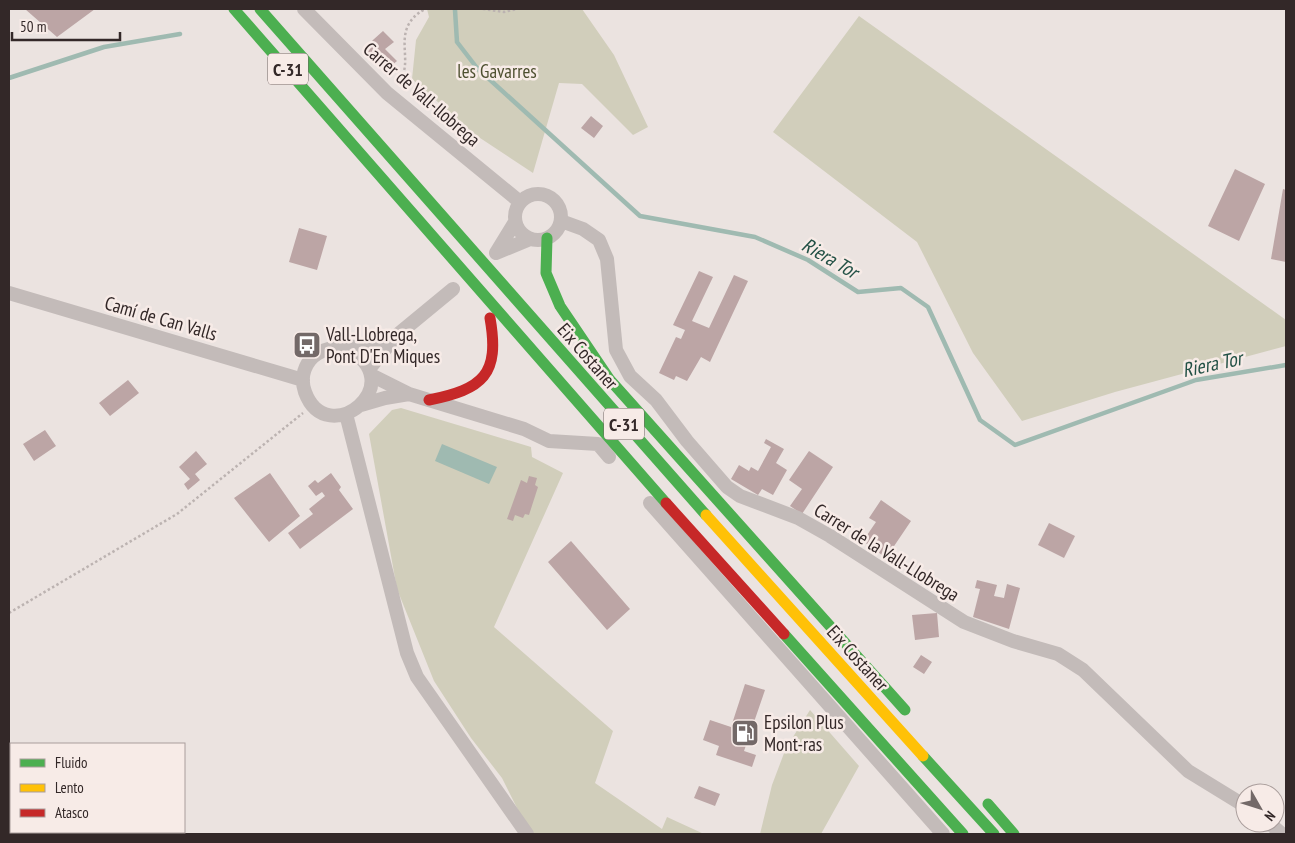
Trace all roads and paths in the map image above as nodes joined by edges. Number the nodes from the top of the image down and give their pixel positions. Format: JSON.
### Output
{"nodes":[{"id":1,"x":234,"y":9,"type":"edge"},
{"id":2,"x":260,"y":9,"type":"edge"},
{"id":3,"x":304,"y":9,"type":"edge"},
{"id":4,"x":425,"y":9,"type":"edge"},
{"id":5,"x":483,"y":9,"type":"edge"},
{"id":6,"x":517,"y":9,"type":"edge"},
{"id":7,"x":387,"y":92,"type":"junction"},
{"id":8,"x":341,"y":129,"type":"junction"},
{"id":9,"x":520,"y":202,"type":"junction"},
{"id":10,"x":560,"y":221,"type":"junction"},
{"id":11,"x":515,"y":222,"type":"junction"},
{"id":12,"x":530,"y":238,"type":"junction"},
{"id":13,"x":546,"y":238,"type":"junction"},
{"id":14,"x":454,"y":289,"type":"dead end"},
{"id":15,"x":9,"y":293,"type":"edge"},
{"id":16,"x":490,"y":318,"type":"junction"},
{"id":17,"x":396,"y":336,"type":"junction"},
{"id":18,"x":346,"y":348,"type":"junction"},
{"id":19,"x":370,"y":372,"type":"junction"},
{"id":20,"x":303,"y":380,"type":"junction"},
{"id":21,"x":547,"y":385,"type":"dead end"},
{"id":22,"x":410,"y":394,"type":"junction"},
{"id":23,"x":429,"y":400,"type":"junction"},
{"id":24,"x":361,"y":405,"type":"junction"},
{"id":25,"x":312,"y":406,"type":"junction"},
{"id":26,"x":346,"y":414,"type":"junction"},
{"id":27,"x":585,"y":429,"type":"dead end"},
{"id":28,"x":598,"y":444,"type":"junction"},
{"id":29,"x":9,"y":613,"type":"edge"},
{"id":30,"x":914,"y":721,"type":"dead end"},
{"id":31,"x":980,"y":794,"type":"dead end"},
{"id":32,"x":1235,"y":800,"type":"edge"},
{"id":33,"x":527,"y":834,"type":"edge"},
{"id":34,"x":943,"y":834,"type":"edge"},
{"id":35,"x":963,"y":834,"type":"edge"},
{"id":36,"x":994,"y":834,"type":"edge"},
{"id":37,"x":1014,"y":834,"type":"edge"}],
"edges":[{"from":1,"to":8,"type":"highway","number":"C-31"},
{"from":2,"to":36,"type":"highway","name":"Eix Costaner","number":"C-31"},
{"from":3,"to":7,"type":"street","name":"Carrer de Vall-llobrega"},
{"from":4,"to":7,"type":"path"},
{"from":5,"to":6,"type":"path"},
{"from":7,"to":9,"type":"street","name":"Carrer de Vall-llobrega"},
{"from":8,"to":16,"type":"highway"},
{"from":8,"to":35,"type":"highway","number":"C-31"},
{"from":9,"to":10,"type":"street"},
{"from":9,"to":11,"type":"street"},
{"from":10,"to":13,"type":"street"},
{"from":10,"to":32,"type":"street","name":"Carrer de la Vall-Llobrega"},
{"from":11,"to":12,"type":"street"},
{"from":11,"to":12,"type":"street"},
{"from":12,"to":13,"type":"street"},
{"from":13,"to":30,"type":"highway"},
{"from":14,"to":17,"type":"street"},
{"from":15,"to":20,"type":"street","name":"Camí de Can Valls"},
{"from":16,"to":21,"type":"highway"},
{"from":16,"to":23,"type":"highway"},
{"from":17,"to":18,"type":"street"},
{"from":17,"to":19,"type":"street"},
{"from":18,"to":19,"type":"street"},
{"from":18,"to":20,"type":"street"},
{"from":19,"to":22,"type":"street"},
{"from":19,"to":24,"type":"street"},
{"from":20,"to":25,"type":"street"},
{"from":22,"to":23,"type":"street"},
{"from":22,"to":24,"type":"street"},
{"from":23,"to":28,"type":"street"},
{"from":24,"to":26,"type":"street"},
{"from":25,"to":26,"type":"street"},
{"from":25,"to":29,"type":"path"},
{"from":26,"to":33,"type":"street"},
{"from":27,"to":28,"type":"highway"},
{"from":28,"to":34,"type":"street"},
{"from":31,"to":37,"type":"highway"}]}
